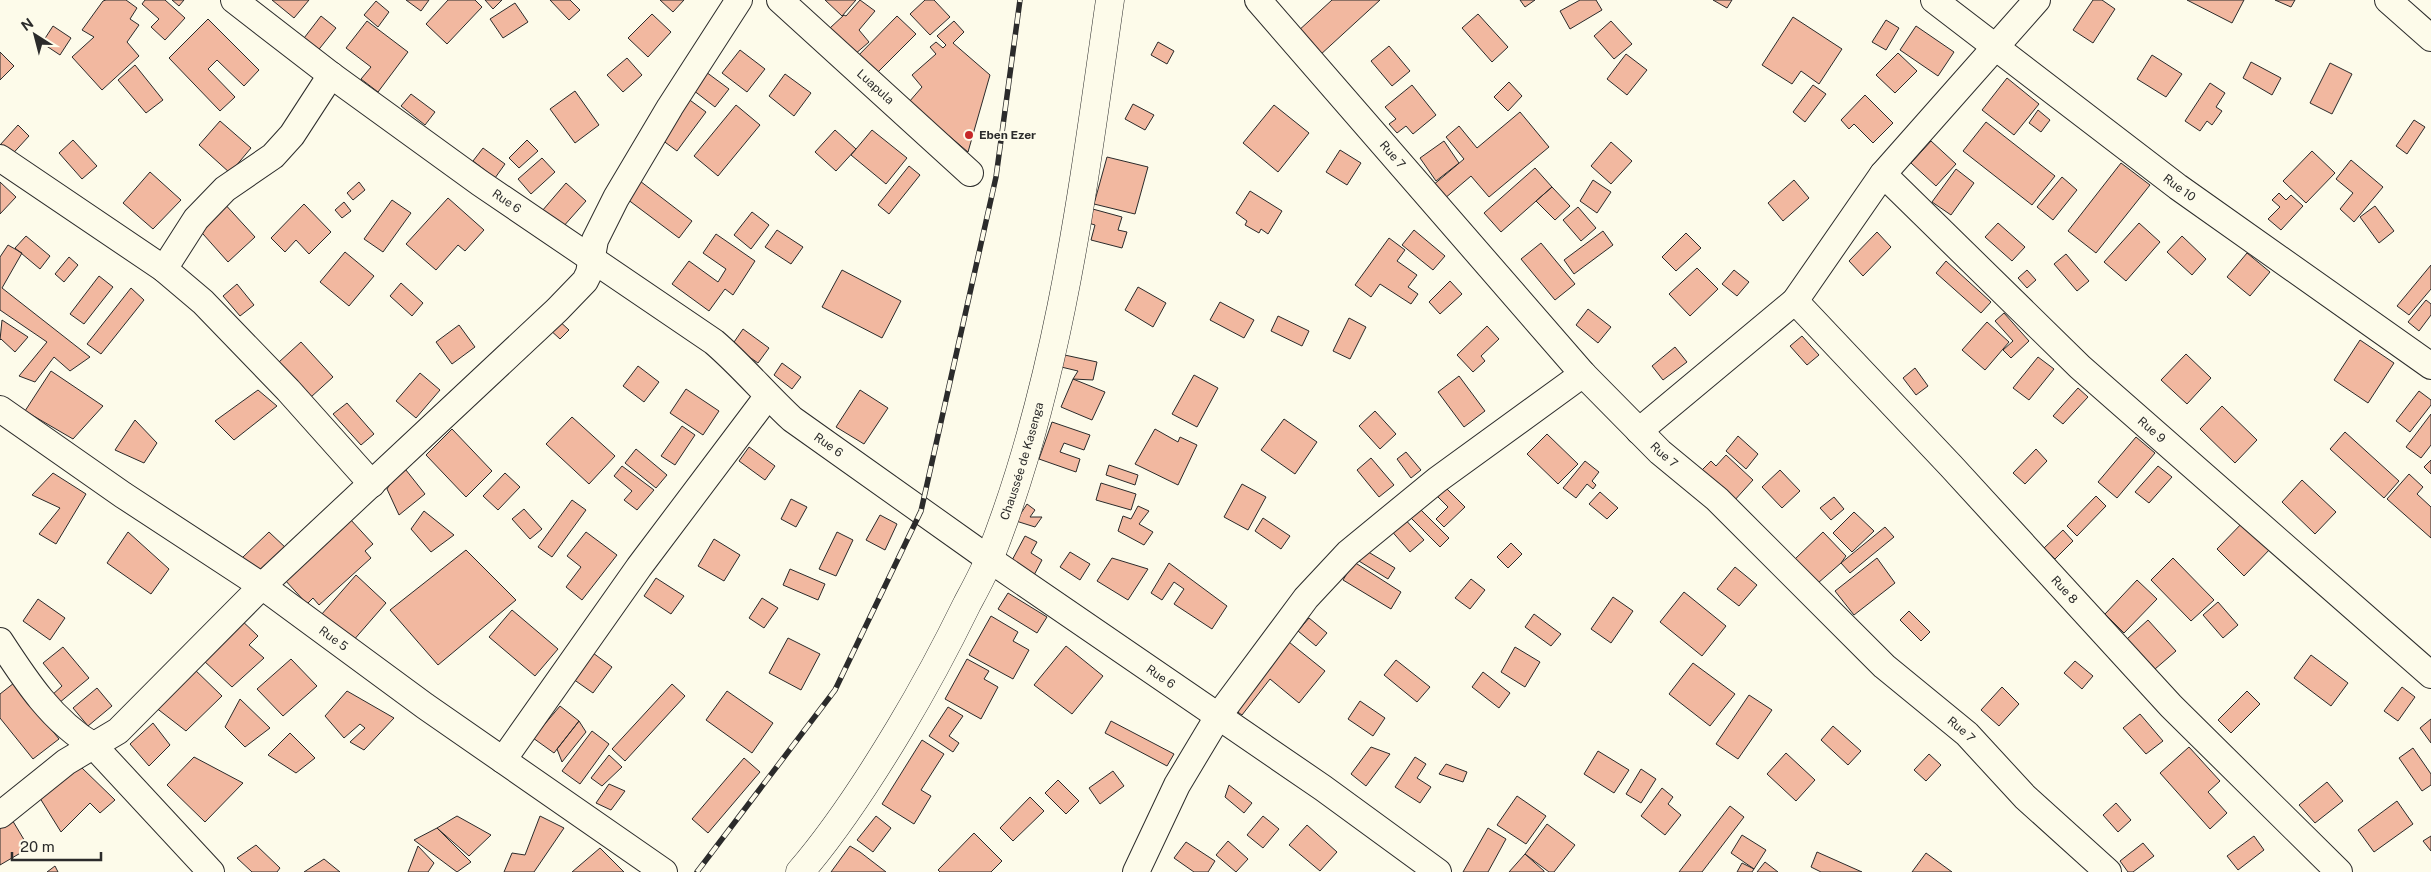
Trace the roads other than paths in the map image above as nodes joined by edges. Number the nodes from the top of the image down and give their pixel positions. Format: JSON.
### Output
{"nodes":[{"id":1,"x":234,"y":0,"type":"edge"},
{"id":2,"x":739,"y":0,"type":"edge"},
{"id":3,"x":780,"y":0,"type":"edge"},
{"id":4,"x":1110,"y":0,"type":"edge"},
{"id":5,"x":1258,"y":0,"type":"edge"},
{"id":6,"x":1934,"y":0,"type":"edge"},
{"id":7,"x":2037,"y":0,"type":"edge"},
{"id":8,"x":2388,"y":0,"type":"edge"},
{"id":9,"x":2431,"y":38,"type":"edge"},
{"id":10,"x":1995,"y":46,"type":"junction"},
{"id":11,"x":331,"y":75,"type":"junction"},
{"id":12,"x":0,"y":158,"type":"edge"},
{"id":13,"x":970,"y":173,"type":"dead end"},
{"id":14,"x":1883,"y":174,"type":"junction"},
{"id":15,"x":590,"y":258,"type":"junction"},
{"id":16,"x":164,"y":269,"type":"junction"},
{"id":17,"x":1795,"y":301,"type":"junction"},
{"id":18,"x":2431,"y":366,"type":"edge"},
{"id":19,"x":1583,"y":374,"type":"junction"},
{"id":20,"x":768,"y":397,"type":"junction"},
{"id":21,"x":0,"y":408,"type":"edge"},
{"id":22,"x":1639,"y":432,"type":"junction"},
{"id":23,"x":372,"y":484,"type":"junction"},
{"id":24,"x":989,"y":559,"type":"junction"},
{"id":25,"x":262,"y":586,"type":"junction"},
{"id":26,"x":0,"y":641,"type":"edge"},
{"id":27,"x":2431,"y":675,"type":"edge"},
{"id":28,"x":1219,"y":715,"type":"junction"},
{"id":29,"x":94,"y":746,"type":"junction"},
{"id":30,"x":503,"y":760,"type":"junction"},
{"id":31,"x":0,"y":815,"type":"edge"},
{"id":32,"x":210,"y":872,"type":"edge"},
{"id":33,"x":664,"y":872,"type":"edge"},
{"id":34,"x":800,"y":872,"type":"edge"},
{"id":35,"x":1136,"y":872,"type":"edge"},
{"id":36,"x":1438,"y":872,"type":"edge"},
{"id":37,"x":2108,"y":872,"type":"edge"},
{"id":38,"x":2340,"y":872,"type":"edge"}],
"edges":[{"from":1,"to":11,"type":"street","name":"Rue 6"},
{"from":2,"to":15,"type":"street"},
{"from":3,"to":13,"type":"street","name":"Luapula"},
{"from":4,"to":24,"type":"main road","name":"Chaussée de Kasenga"},
{"from":5,"to":19,"type":"street","name":"Rue 7"},
{"from":6,"to":10,"type":"street","name":"Rue 10"},
{"from":7,"to":10,"type":"street"},
{"from":8,"to":9,"type":"street"},
{"from":10,"to":14,"type":"street"},
{"from":10,"to":18,"type":"street","name":"Rue 10"},
{"from":11,"to":15,"type":"street","name":"Rue 6"},
{"from":11,"to":16,"type":"street"},
{"from":12,"to":16,"type":"street"},
{"from":14,"to":17,"type":"street"},
{"from":14,"to":27,"type":"street","name":"Rue 9"},
{"from":15,"to":20,"type":"street","name":"Rue 6"},
{"from":15,"to":23,"type":"street"},
{"from":16,"to":23,"type":"street"},
{"from":17,"to":22,"type":"street"},
{"from":17,"to":38,"type":"street","name":"Rue 8"},
{"from":19,"to":22,"type":"street","name":"Rue 7"},
{"from":19,"to":28,"type":"street"},
{"from":20,"to":24,"type":"street","name":"Rue 6"},
{"from":20,"to":30,"type":"street"},
{"from":21,"to":25,"type":"street","name":"Rue 5"},
{"from":22,"to":37,"type":"street","name":"Rue 7"},
{"from":23,"to":25,"type":"street"},
{"from":24,"to":28,"type":"street","name":"Rue 6"},
{"from":24,"to":34,"type":"main road","name":"Chaussée de Kasenga"},
{"from":25,"to":29,"type":"street"},
{"from":25,"to":30,"type":"street","name":"Rue 5"},
{"from":26,"to":29,"type":"street"},
{"from":28,"to":35,"type":"street"},
{"from":28,"to":36,"type":"street","name":"Rue 6"},
{"from":29,"to":31,"type":"street"},
{"from":29,"to":32,"type":"street"},
{"from":30,"to":33,"type":"street","name":"Rue 5"}]}
